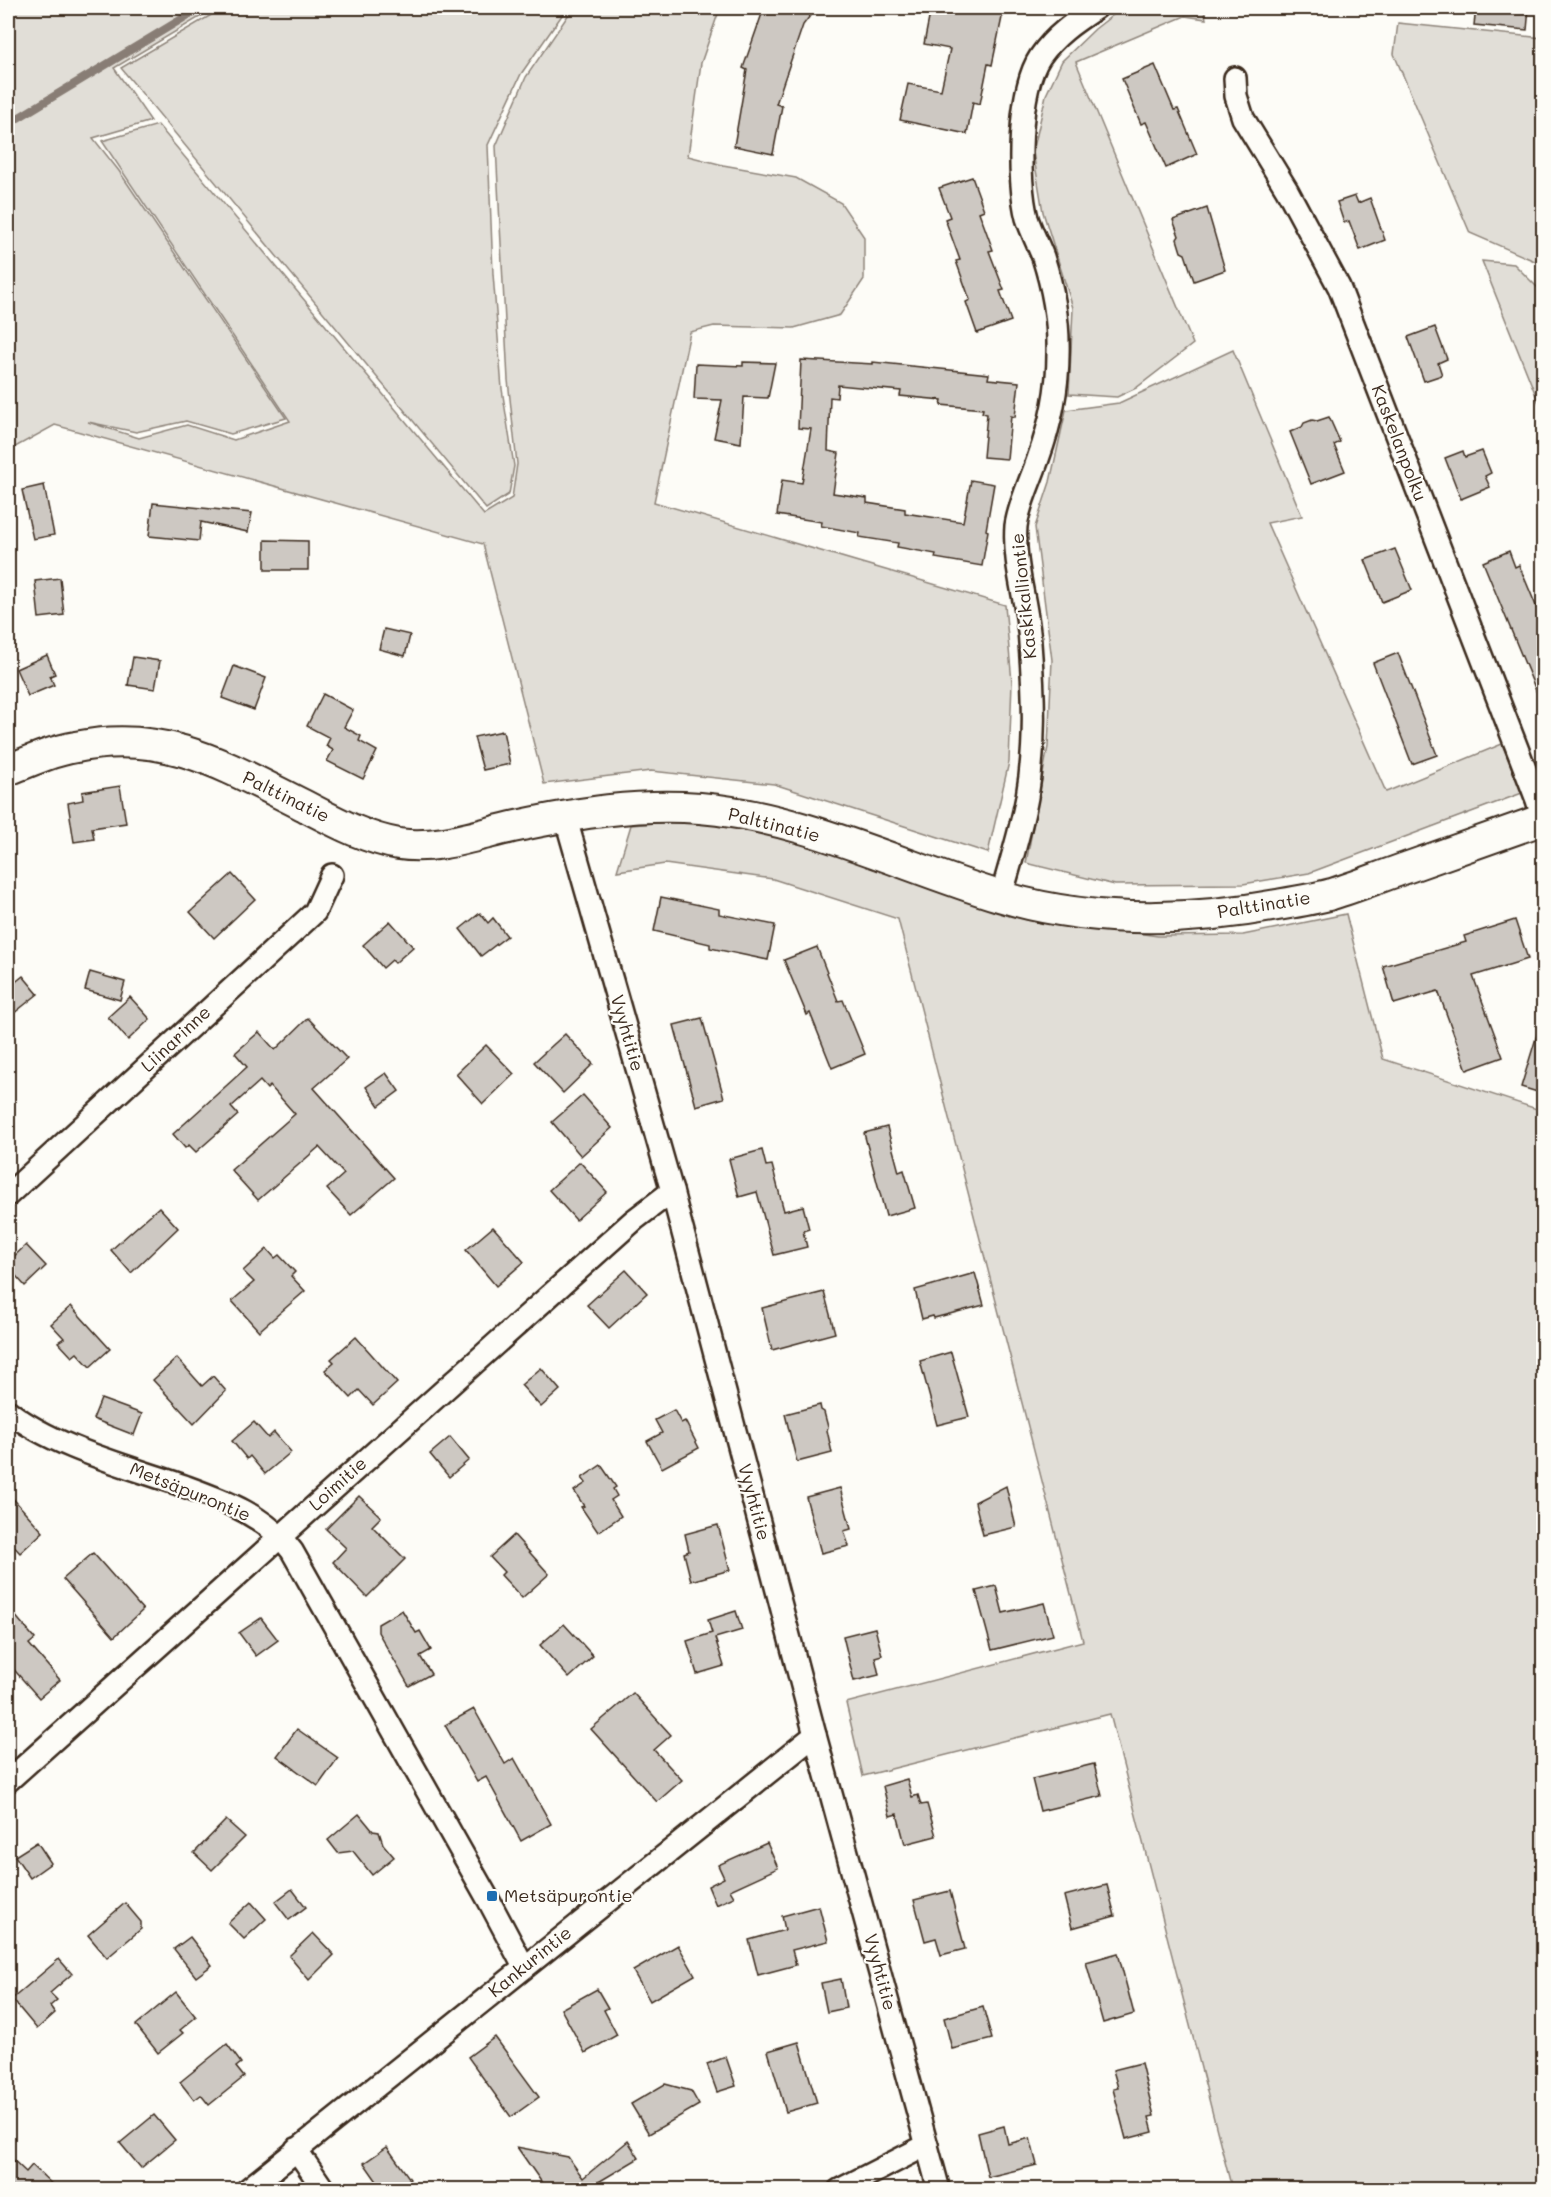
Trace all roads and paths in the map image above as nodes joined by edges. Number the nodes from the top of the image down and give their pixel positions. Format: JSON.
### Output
{"nodes":[{"id":1,"x":1096,"y":8,"type":"edge"},
{"id":2,"x":1235,"y":78,"type":"dead end"},
{"id":3,"x":8,"y":770,"type":"edge"},
{"id":4,"x":566,"y":816,"type":"junction"},
{"id":5,"x":1543,"y":819,"type":"edge"},
{"id":6,"x":332,"y":875,"type":"dead end"},
{"id":7,"x":1001,"y":897,"type":"junction"},
{"id":8,"x":672,"y":1191,"type":"junction"},
{"id":9,"x":8,"y":1195,"type":"edge"},
{"id":10,"x":8,"y":1411,"type":"edge"},
{"id":11,"x":280,"y":1535,"type":"junction"},
{"id":12,"x":815,"y":1735,"type":"junction"},
{"id":13,"x":8,"y":1781,"type":"edge"},
{"id":14,"x":524,"y":1967,"type":"junction"},
{"id":15,"x":927,"y":2145,"type":"junction"},
{"id":16,"x":296,"y":2149,"type":"junction"},
{"id":17,"x":247,"y":2190,"type":"edge"},
{"id":18,"x":324,"y":2190,"type":"edge"},
{"id":19,"x":839,"y":2190,"type":"edge"},
{"id":20,"x":939,"y":2190,"type":"edge"}],
"edges":[{"from":1,"to":7,"type":"street","name":"Kaskikalliontie"},
{"from":2,"to":5,"type":"street","name":"Kaskelanpolku"},
{"from":3,"to":4,"type":"street","name":"Palttinatie"},
{"from":4,"to":7,"type":"street","name":"Palttinatie"},
{"from":4,"to":8,"type":"street","name":"Vyyhtitie"},
{"from":5,"to":7,"type":"street","name":"Palttinatie"},
{"from":6,"to":9,"type":"street","name":"Liinarinne"},
{"from":8,"to":11,"type":"street","name":"Loimitie"},
{"from":8,"to":12,"type":"street","name":"Vyyhtitie"},
{"from":10,"to":11,"type":"street","name":"Metsäpurontie"},
{"from":11,"to":13,"type":"street","name":"Loimitie"},
{"from":11,"to":14,"type":"street","name":"Metsäpurontie"},
{"from":12,"to":14,"type":"street","name":"Kankurintie"},
{"from":12,"to":15,"type":"street","name":"Vyyhtitie"},
{"from":14,"to":16,"type":"street","name":"Kankurintie"},
{"from":15,"to":19,"type":"street"},
{"from":15,"to":20,"type":"street","name":"Vyyhtitie"},
{"from":16,"to":17,"type":"street","name":"Kankurintie"},
{"from":16,"to":18,"type":"street"}]}
